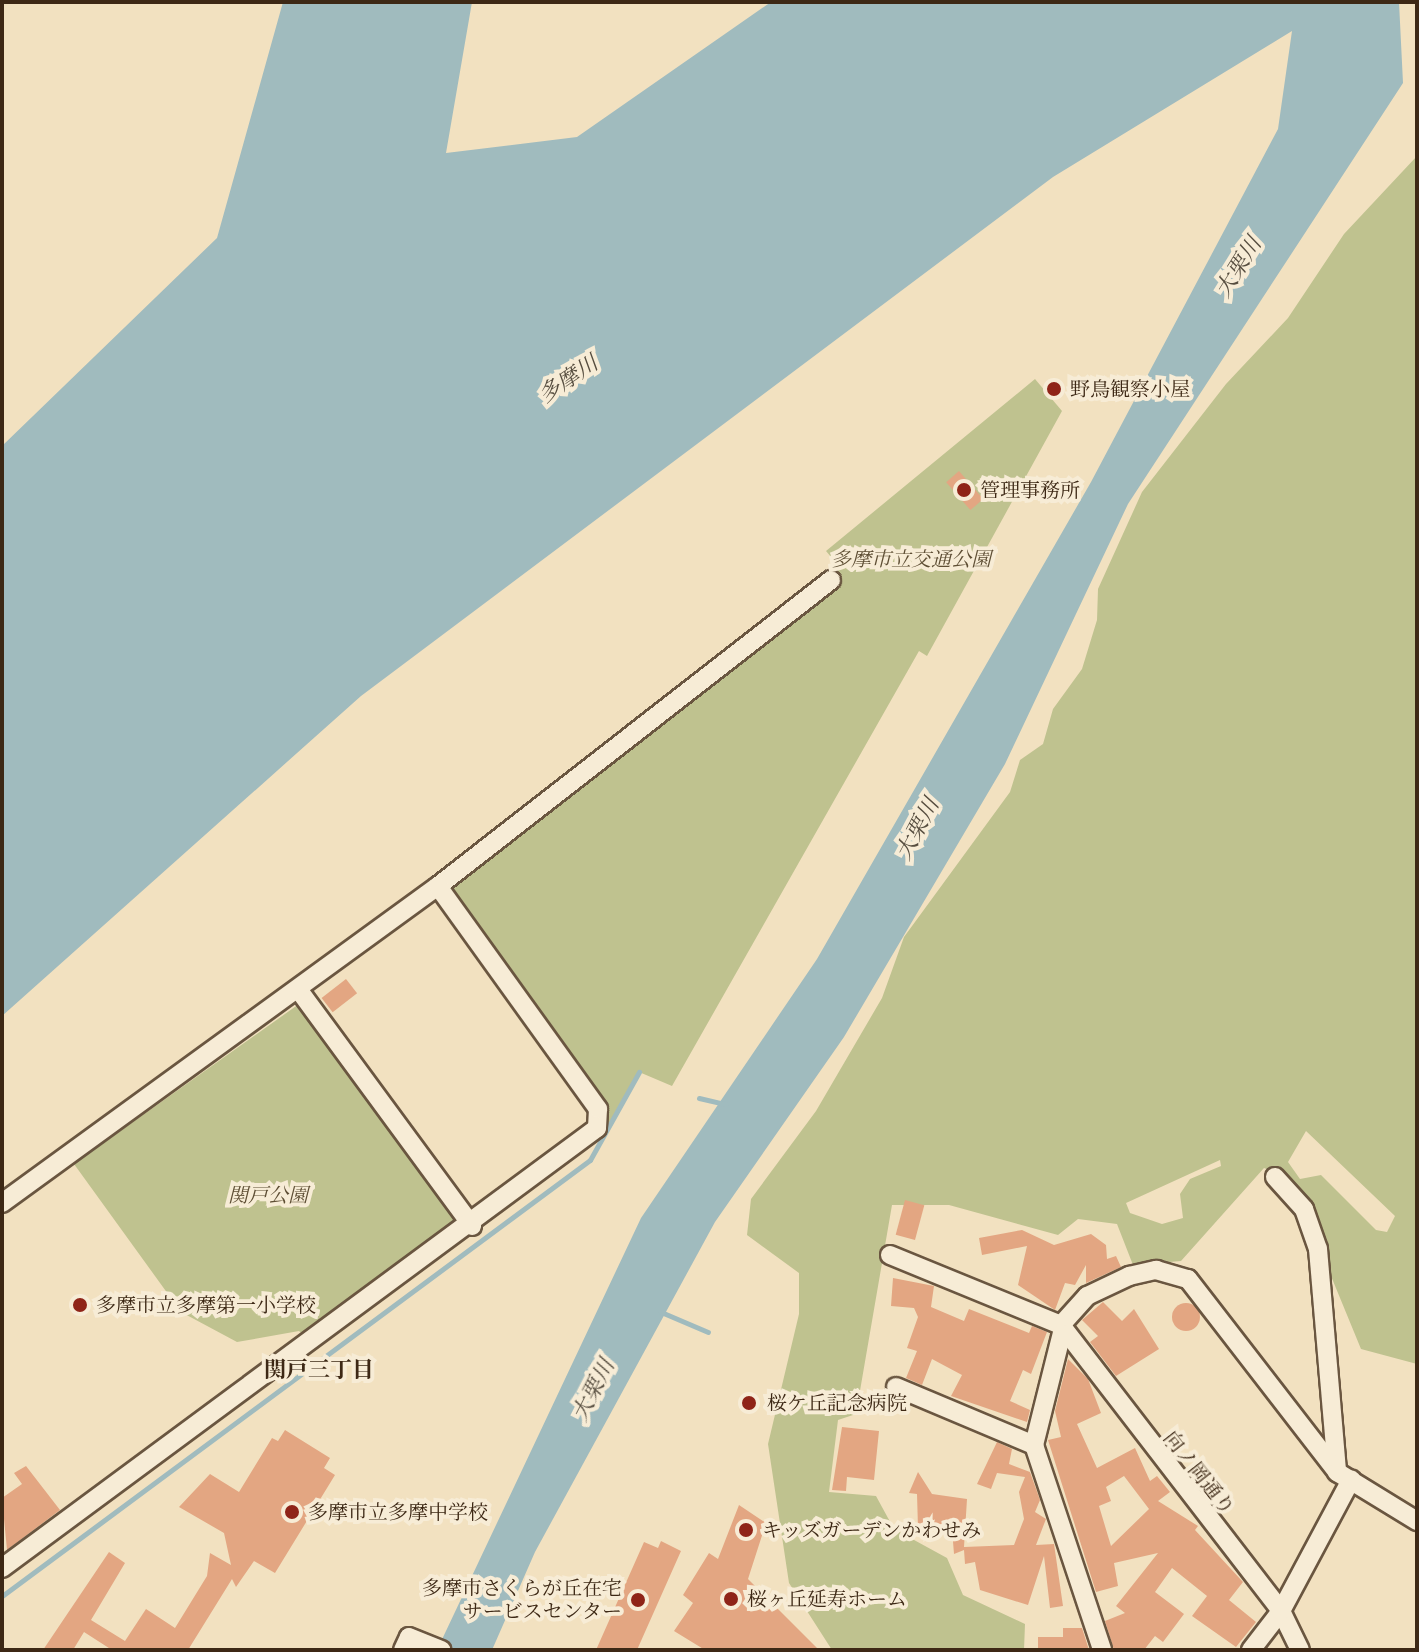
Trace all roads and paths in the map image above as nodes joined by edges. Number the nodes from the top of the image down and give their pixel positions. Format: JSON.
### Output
{"nodes":[{"id":1,"x":831,"y":580,"type":"dead end"},
{"id":2,"x":438,"y":886,"type":"junction"},
{"id":3,"x":298,"y":989,"type":"junction"},
{"id":4,"x":1275,"y":1177,"type":"dead end"},
{"id":5,"x":2,"y":1203,"type":"edge"},
{"id":6,"x":472,"y":1226,"type":"junction"},
{"id":7,"x":890,"y":1255,"type":"dead end"},
{"id":8,"x":1062,"y":1329,"type":"junction"},
{"id":9,"x":896,"y":1387,"type":"dead end"},
{"id":10,"x":1034,"y":1445,"type":"junction"},
{"id":11,"x":1344,"y":1476,"type":"junction"},
{"id":12,"x":1417,"y":1521,"type":"edge"},
{"id":13,"x":2,"y":1568,"type":"edge"},
{"id":14,"x":1281,"y":1611,"type":"junction"},
{"id":15,"x":406,"y":1643,"type":"edge"},
{"id":16,"x":441,"y":1650,"type":"edge"},
{"id":17,"x":1102,"y":1650,"type":"edge"},
{"id":18,"x":1251,"y":1650,"type":"edge"},
{"id":19,"x":1300,"y":1650,"type":"edge"}],
"edges":[{"from":1,"to":2,"type":"street"},
{"from":2,"to":3,"type":"street"},
{"from":2,"to":6,"type":"street"},
{"from":3,"to":5,"type":"street"},
{"from":3,"to":6,"type":"street"},
{"from":4,"to":11,"type":"street"},
{"from":6,"to":13,"type":"street"},
{"from":7,"to":8,"type":"street"},
{"from":8,"to":10,"type":"street"},
{"from":8,"to":11,"type":"street"},
{"from":8,"to":14,"type":"street","name":"向ノ岡通り"},
{"from":9,"to":10,"type":"street"},
{"from":10,"to":17,"type":"street"},
{"from":11,"to":12,"type":"street"},
{"from":11,"to":14,"type":"street"},
{"from":14,"to":18,"type":"street"},
{"from":14,"to":19,"type":"street","name":"向ノ岡通り"},
{"from":15,"to":16,"type":"street"}]}
